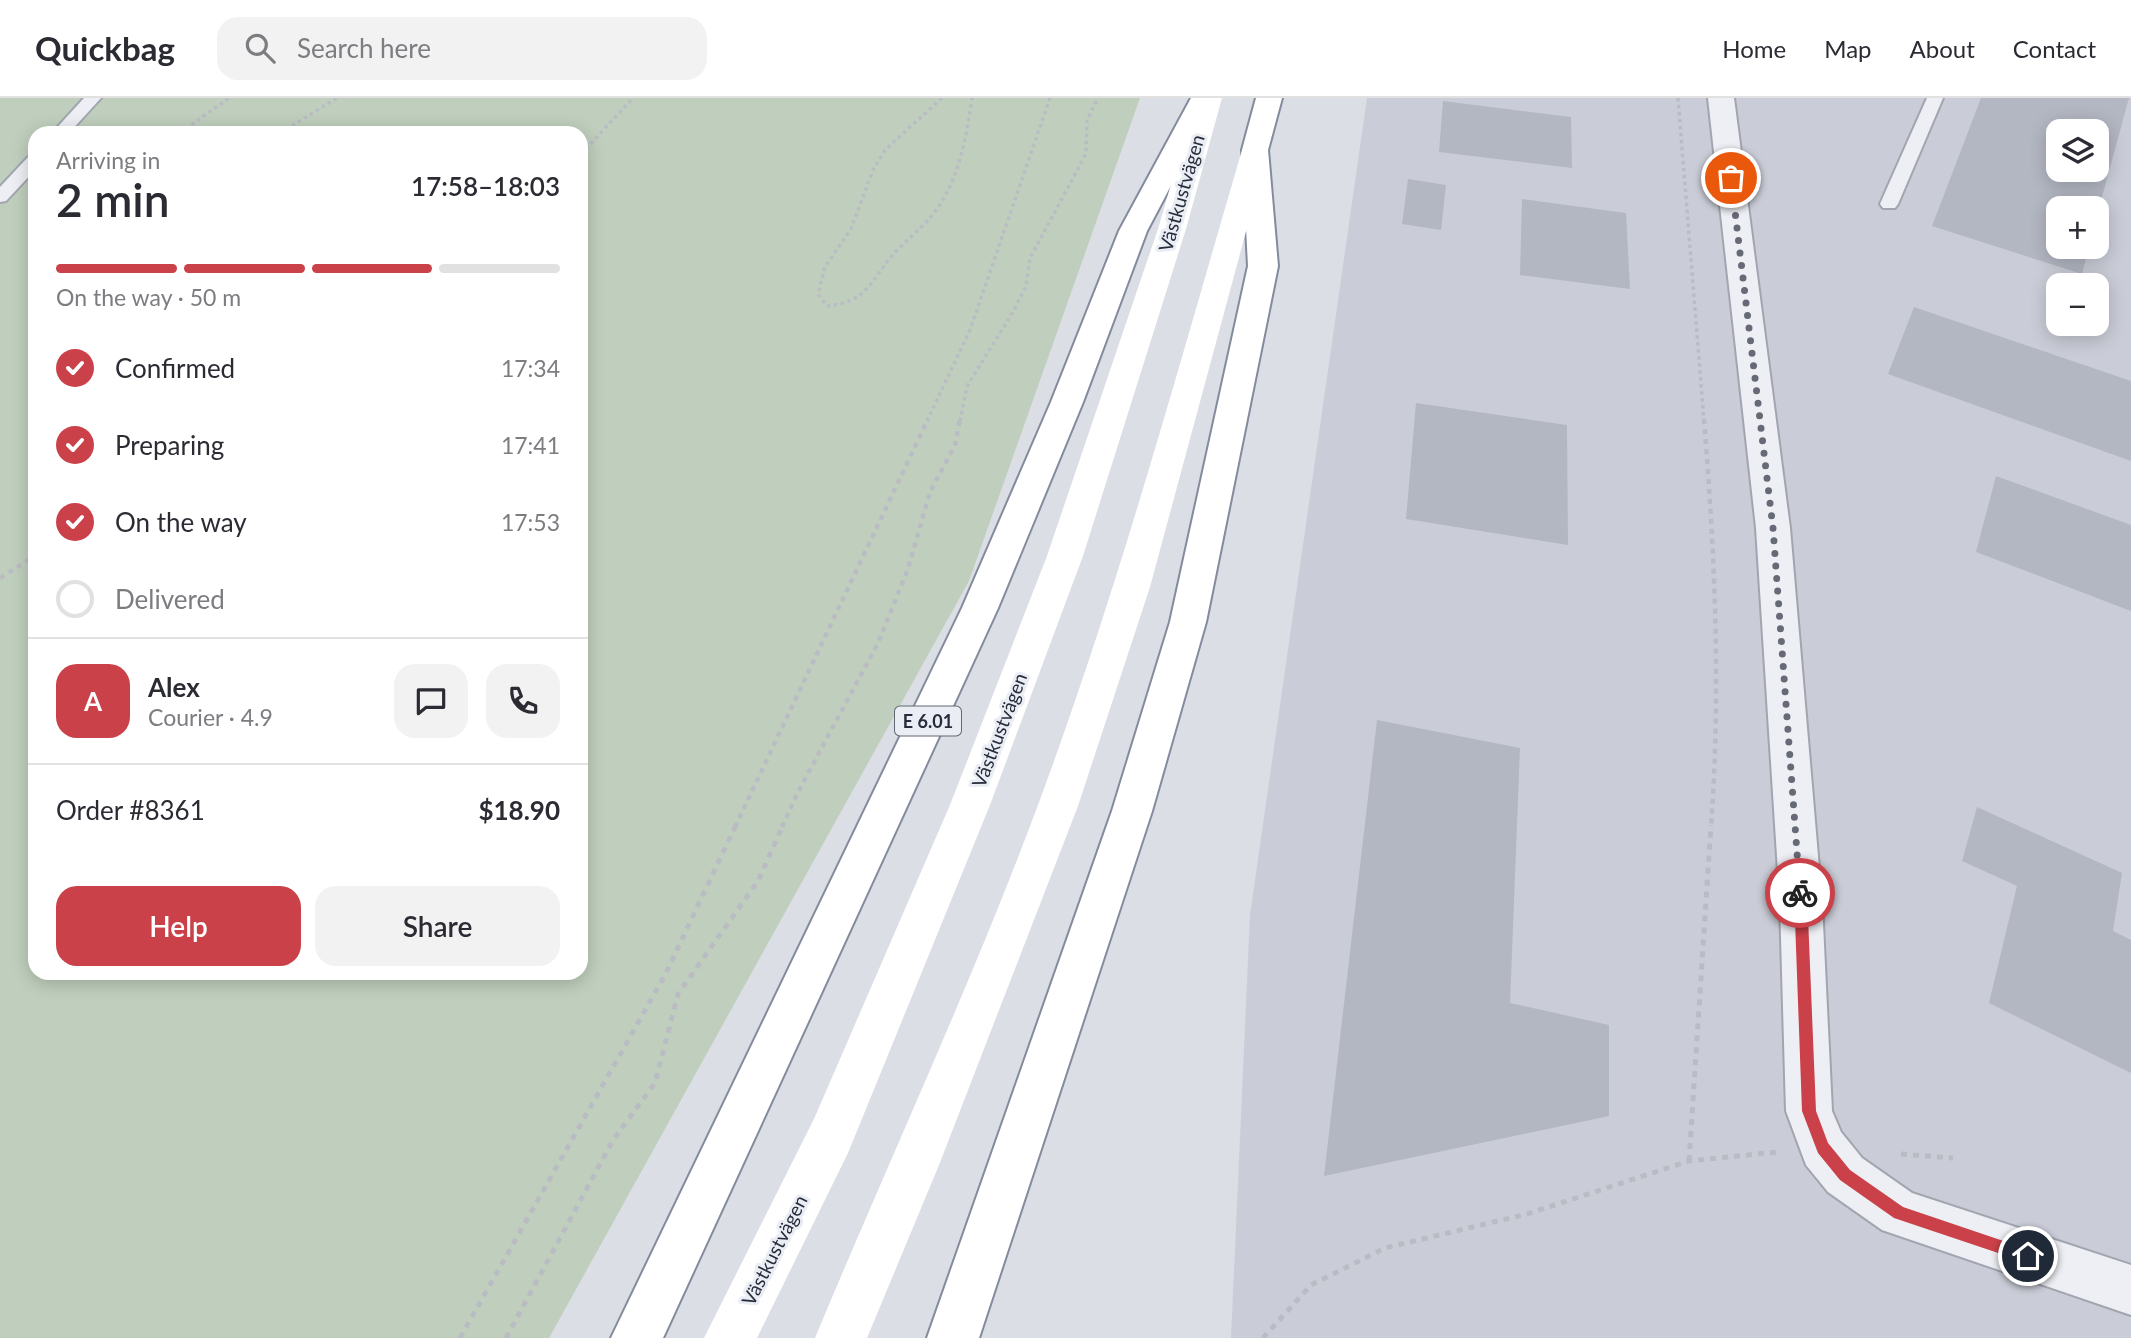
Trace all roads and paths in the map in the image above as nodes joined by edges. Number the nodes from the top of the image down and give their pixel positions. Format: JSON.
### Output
{"nodes":[{"id":1,"x":93,"y":98,"type":"edge"},
{"id":2,"x":229,"y":98,"type":"edge"},
{"id":3,"x":337,"y":98,"type":"edge"},
{"id":4,"x":633,"y":98,"type":"edge"},
{"id":5,"x":942,"y":98,"type":"edge"},
{"id":6,"x":972,"y":98,"type":"edge"},
{"id":7,"x":1050,"y":98,"type":"edge"},
{"id":8,"x":1098,"y":98,"type":"edge"},
{"id":9,"x":1207,"y":98,"type":"edge"},
{"id":10,"x":1269,"y":98,"type":"edge"},
{"id":11,"x":1678,"y":98,"type":"edge"},
{"id":12,"x":1721,"y":98,"type":"edge"},
{"id":13,"x":1936,"y":98,"type":"edge"},
{"id":14,"x":67,"y":126,"type":"edge"},
{"id":15,"x":190,"y":126,"type":"edge"},
{"id":16,"x":291,"y":126,"type":"edge"},
{"id":17,"x":588,"y":146,"type":"edge"},
{"id":18,"x":1255,"y":150,"type":"junction"},
{"id":19,"x":28,"y":167,"type":"edge"},
{"id":20,"x":0,"y":197,"type":"edge"},
{"id":21,"x":1889,"y":204,"type":"dead end"},
{"id":22,"x":28,"y":560,"type":"edge"},
{"id":23,"x":0,"y":578,"type":"edge"},
{"id":24,"x":1823,"y":1148,"type":"junction"},
{"id":25,"x":1689,"y":1161,"type":"junction"},
{"id":26,"x":2131,"y":1290,"type":"edge"},
{"id":27,"x":460,"y":1338,"type":"edge"},
{"id":28,"x":506,"y":1338,"type":"edge"},
{"id":29,"x":636,"y":1338,"type":"edge"},
{"id":30,"x":730,"y":1338,"type":"edge"},
{"id":31,"x":841,"y":1338,"type":"edge"},
{"id":32,"x":953,"y":1338,"type":"edge"},
{"id":33,"x":1263,"y":1338,"type":"edge"}],
"edges":[{"from":1,"to":14,"type":"lane"},
{"from":2,"to":15,"type":"path"},
{"from":3,"to":16,"type":"path"},
{"from":4,"to":17,"type":"path"},
{"from":5,"to":6,"type":"path"},
{"from":7,"to":27,"type":"path"},
{"from":8,"to":28,"type":"path"},
{"from":9,"to":29,"type":"main road","number":"E 6.01"},
{"from":9,"to":30,"type":"main road","name":"Västkustvägen"},
{"from":10,"to":18,"type":"main road"},
{"from":11,"to":25,"type":"path"},
{"from":12,"to":24,"type":"street"},
{"from":13,"to":21,"type":"lane"},
{"from":18,"to":31,"type":"main road"},
{"from":18,"to":32,"type":"main road"},
{"from":19,"to":20,"type":"lane"},
{"from":22,"to":23,"type":"path"},
{"from":24,"to":25,"type":"path"},
{"from":24,"to":26,"type":"street"},
{"from":25,"to":33,"type":"path"}]}
